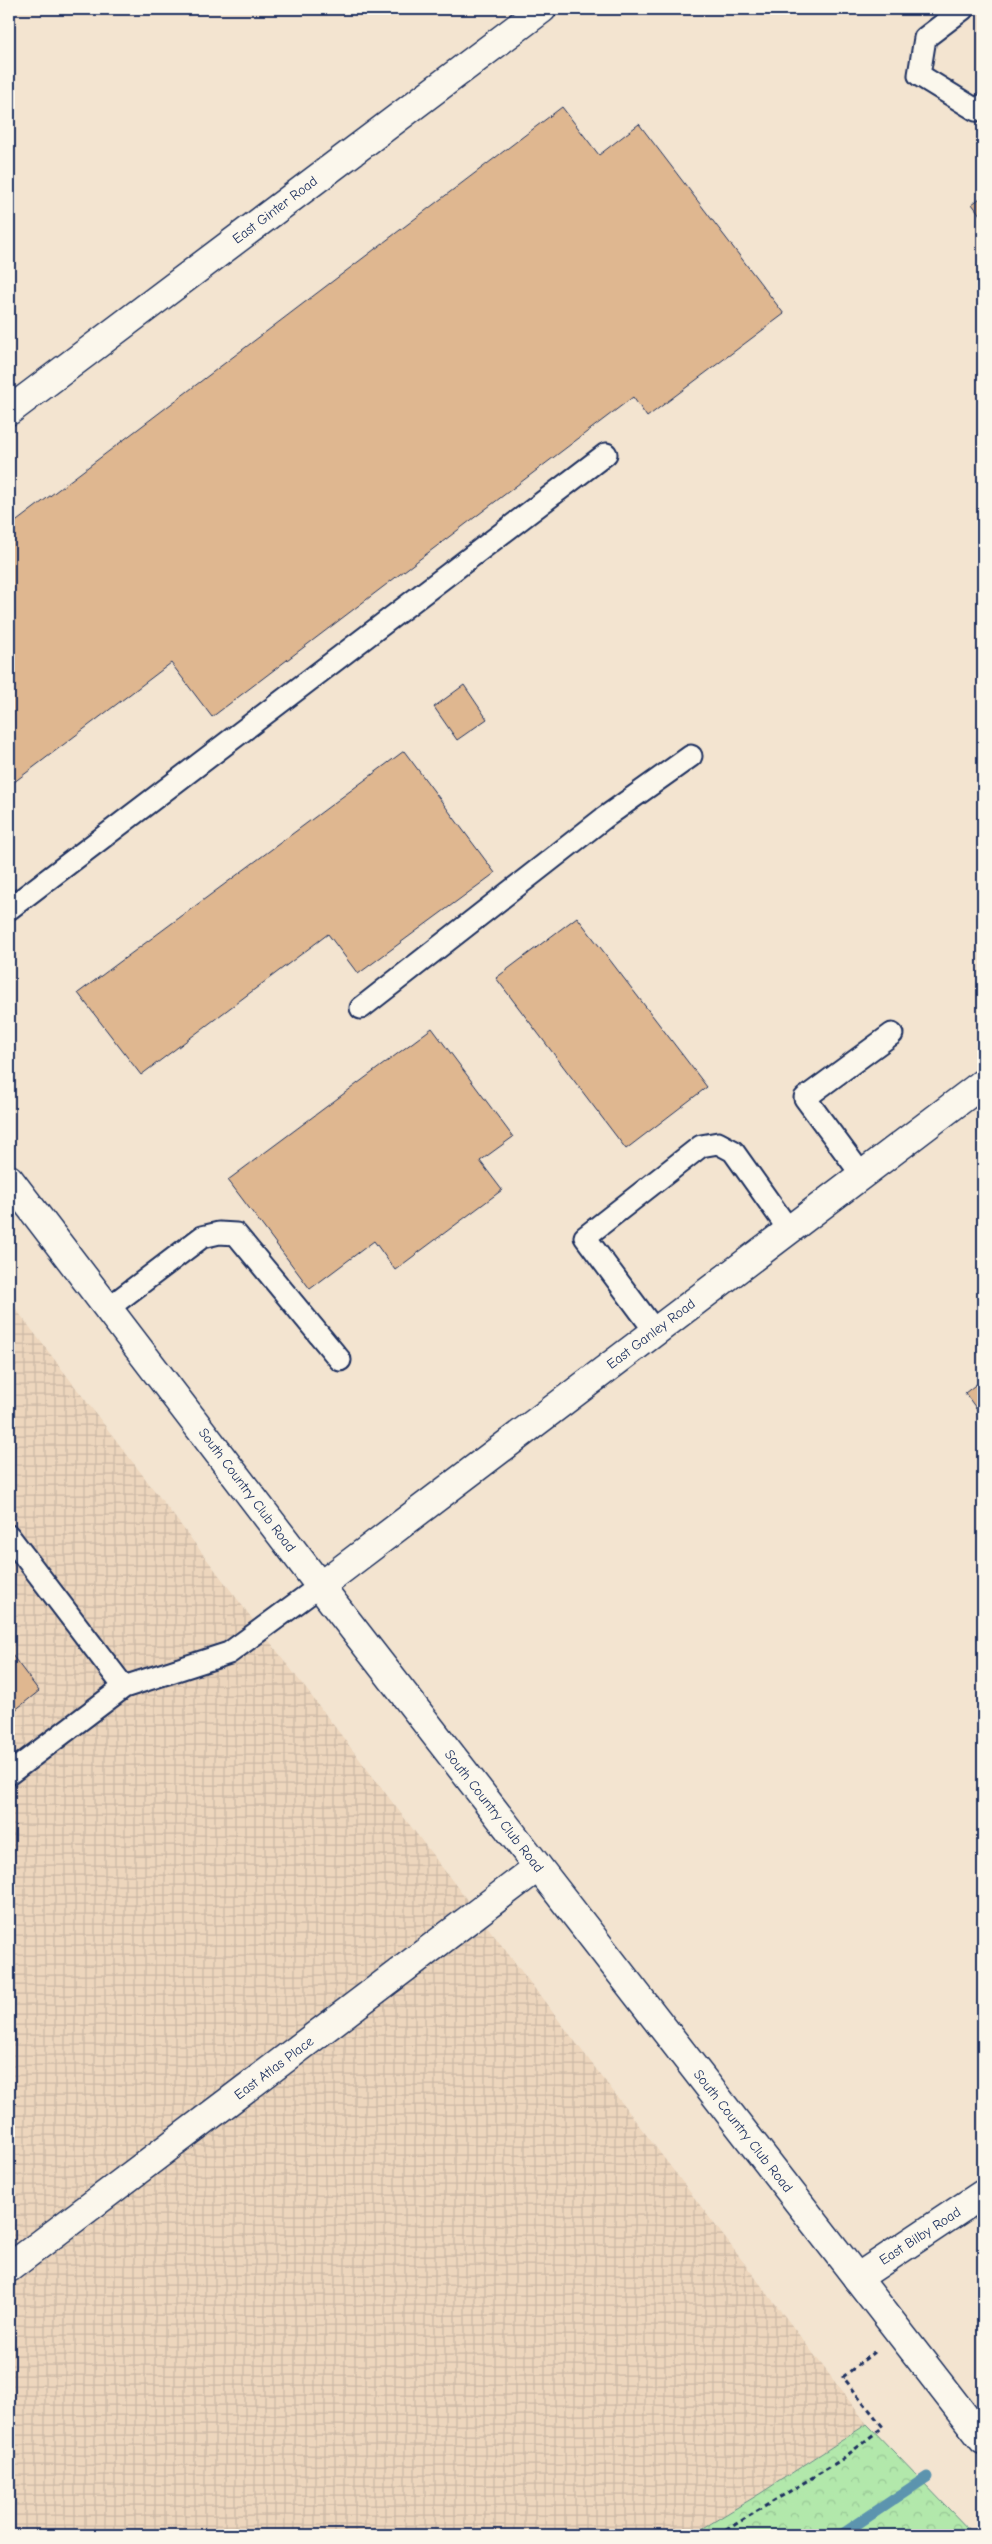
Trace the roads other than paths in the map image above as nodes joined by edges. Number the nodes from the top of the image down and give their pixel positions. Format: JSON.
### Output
{"nodes":[{"id":1,"x":542,"y":9,"type":"edge"},
{"id":2,"x":963,"y":9,"type":"edge"},
{"id":3,"x":983,"y":105,"type":"edge"},
{"id":4,"x":9,"y":411,"type":"edge"},
{"id":5,"x":606,"y":454,"type":"dead end"},
{"id":6,"x":691,"y":756,"type":"dead end"},
{"id":7,"x":9,"y":909,"type":"edge"},
{"id":8,"x":361,"y":1008,"type":"dead end"},
{"id":9,"x":892,"y":1034,"type":"dead end"},
{"id":10,"x":983,"y":1083,"type":"edge"},
{"id":11,"x":862,"y":1175,"type":"junction"},
{"id":12,"x":9,"y":1179,"type":"edge"},
{"id":13,"x":789,"y":1230,"type":"junction"},
{"id":14,"x":108,"y":1309,"type":"junction"},
{"id":15,"x":655,"y":1331,"type":"junction"},
{"id":16,"x":340,"y":1360,"type":"dead end"},
{"id":17,"x":9,"y":1536,"type":"edge"},
{"id":18,"x":320,"y":1586,"type":"junction"},
{"id":19,"x":124,"y":1687,"type":"junction"},
{"id":20,"x":9,"y":1774,"type":"edge"},
{"id":21,"x":538,"y":1868,"type":"junction"},
{"id":22,"x":983,"y":2194,"type":"edge"},
{"id":23,"x":9,"y":2268,"type":"edge"},
{"id":24,"x":857,"y":2278,"type":"junction"},
{"id":25,"x":983,"y":2440,"type":"edge"}],
"edges":[{"from":1,"to":4,"type":"street","name":"East Ginter Road"},
{"from":2,"to":3,"type":"lane"},
{"from":5,"to":7,"type":"lane"},
{"from":6,"to":8,"type":"lane"},
{"from":9,"to":11,"type":"lane"},
{"from":10,"to":11,"type":"street","name":"East Ganley Road"},
{"from":11,"to":13,"type":"street","name":"East Ganley Road"},
{"from":12,"to":14,"type":"street","name":"South Country Club Road"},
{"from":13,"to":15,"type":"street","name":"East Ganley Road"},
{"from":13,"to":15,"type":"lane"},
{"from":14,"to":16,"type":"lane"},
{"from":14,"to":18,"type":"street","name":"South Country Club Road"},
{"from":15,"to":18,"type":"street","name":"East Ganley Road"},
{"from":17,"to":19,"type":"lane"},
{"from":18,"to":19,"type":"lane"},
{"from":18,"to":21,"type":"street","name":"South Country Club Road"},
{"from":19,"to":20,"type":"lane"},
{"from":21,"to":23,"type":"street","name":"East Atlas Place"},
{"from":21,"to":24,"type":"street","name":"South Country Club Road"},
{"from":22,"to":24,"type":"street","name":"East Bilby Road"},
{"from":24,"to":25,"type":"street","name":"South Country Club Road"}]}
